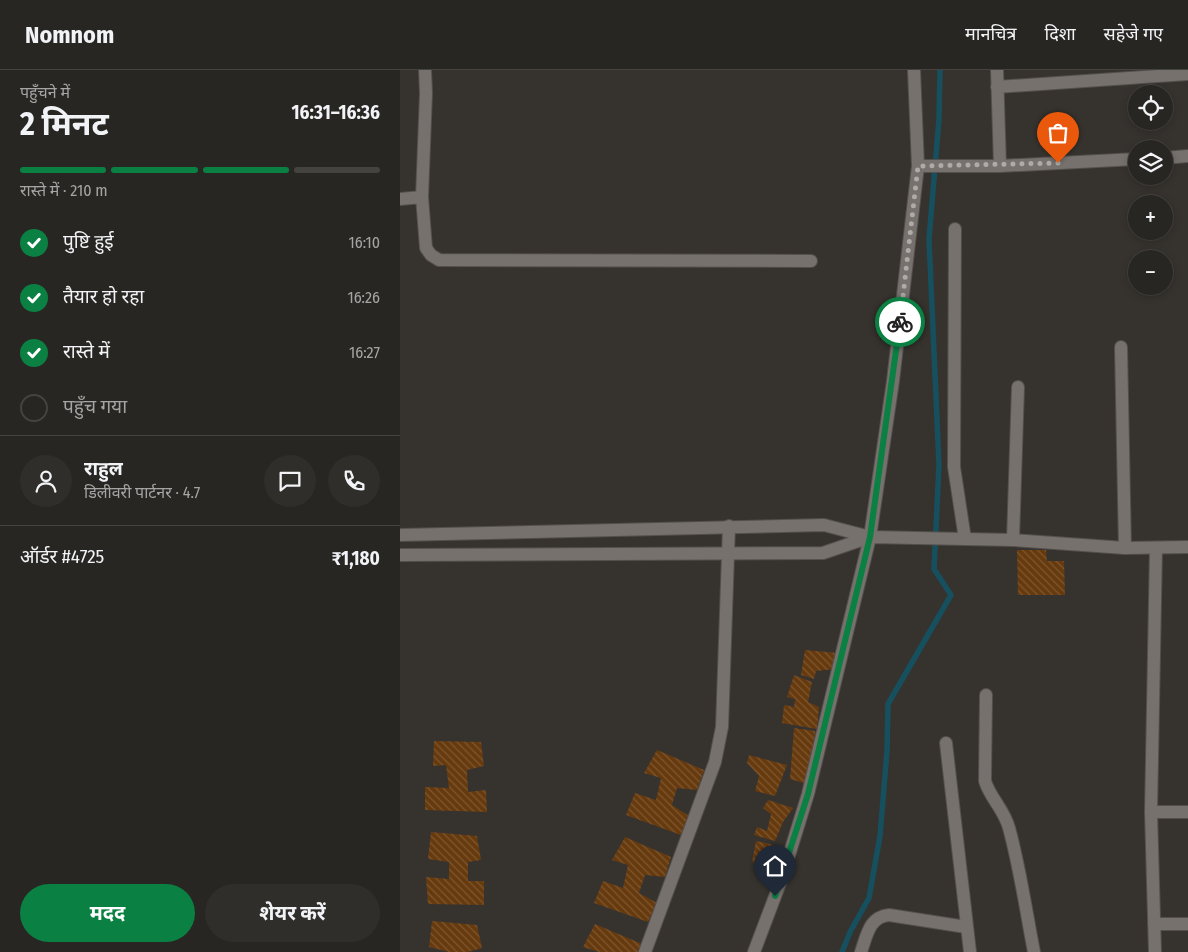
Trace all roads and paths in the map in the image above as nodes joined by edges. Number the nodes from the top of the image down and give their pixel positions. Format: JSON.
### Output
{"nodes":[{"id":1,"x":425,"y":70,"type":"edge"},
{"id":2,"x":914,"y":70,"type":"edge"},
{"id":3,"x":997,"y":70,"type":"edge"},
{"id":4,"x":1188,"y":74,"type":"edge"},
{"id":5,"x":997,"y":87,"type":"junction"},
{"id":6,"x":1188,"y":156,"type":"edge"},
{"id":7,"x":1173,"y":157,"type":"edge"},
{"id":8,"x":1128,"y":159,"type":"edge"},
{"id":9,"x":918,"y":166,"type":"junction"},
{"id":10,"x":1000,"y":166,"type":"junction"},
{"id":11,"x":422,"y":197,"type":"junction"},
{"id":12,"x":400,"y":198,"type":"edge"},
{"id":13,"x":956,"y":229,"type":"dead end"},
{"id":14,"x":811,"y":261,"type":"dead end"},
{"id":15,"x":1120,"y":347,"type":"dead end"},
{"id":16,"x":1018,"y":387,"type":"dead end"},
{"id":17,"x":729,"y":526,"type":"junction"},
{"id":18,"x":400,"y":535,"type":"edge"},
{"id":19,"x":870,"y":537,"type":"junction"},
{"id":20,"x":961,"y":539,"type":"junction"},
{"id":21,"x":1013,"y":540,"type":"junction"},
{"id":22,"x":1188,"y":547,"type":"edge"},
{"id":23,"x":1125,"y":548,"type":"junction"},
{"id":24,"x":1156,"y":548,"type":"junction"},
{"id":25,"x":728,"y":553,"type":"junction"},
{"id":26,"x":400,"y":554,"type":"edge"},
{"id":27,"x":986,"y":695,"type":"dead end"},
{"id":28,"x":946,"y":743,"type":"dead end"},
{"id":29,"x":1151,"y":812,"type":"junction"},
{"id":30,"x":1188,"y":812,"type":"edge"},
{"id":31,"x":1154,"y":924,"type":"junction"},
{"id":32,"x":1188,"y":924,"type":"edge"},
{"id":33,"x":966,"y":927,"type":"junction"},
{"id":34,"x":646,"y":952,"type":"edge"},
{"id":35,"x":754,"y":952,"type":"edge"},
{"id":36,"x":861,"y":952,"type":"edge"},
{"id":37,"x":970,"y":952,"type":"edge"},
{"id":38,"x":1034,"y":952,"type":"edge"},
{"id":39,"x":1155,"y":952,"type":"edge"}],
"edges":[{"from":1,"to":11,"type":"street"},
{"from":2,"to":9,"type":"street"},
{"from":3,"to":5,"type":"street"},
{"from":4,"to":5,"type":"street"},
{"from":5,"to":10,"type":"street"},
{"from":6,"to":7,"type":"street"},
{"from":8,"to":10,"type":"street"},
{"from":9,"to":10,"type":"street"},
{"from":9,"to":19,"type":"street"},
{"from":11,"to":12,"type":"street"},
{"from":11,"to":14,"type":"street"},
{"from":13,"to":20,"type":"street"},
{"from":15,"to":23,"type":"street"},
{"from":16,"to":21,"type":"street"},
{"from":17,"to":18,"type":"street"},
{"from":17,"to":19,"type":"street"},
{"from":17,"to":25,"type":"street"},
{"from":19,"to":20,"type":"street"},
{"from":19,"to":25,"type":"street"},
{"from":19,"to":35,"type":"street"},
{"from":20,"to":21,"type":"street"},
{"from":21,"to":23,"type":"street"},
{"from":22,"to":24,"type":"street"},
{"from":23,"to":24,"type":"street"},
{"from":24,"to":29,"type":"street"},
{"from":25,"to":26,"type":"street"},
{"from":25,"to":34,"type":"street"},
{"from":27,"to":38,"type":"street"},
{"from":28,"to":33,"type":"street"},
{"from":29,"to":30,"type":"street"},
{"from":29,"to":31,"type":"street"},
{"from":31,"to":32,"type":"street"},
{"from":31,"to":39,"type":"street"},
{"from":33,"to":36,"type":"street"},
{"from":33,"to":37,"type":"street"}]}
